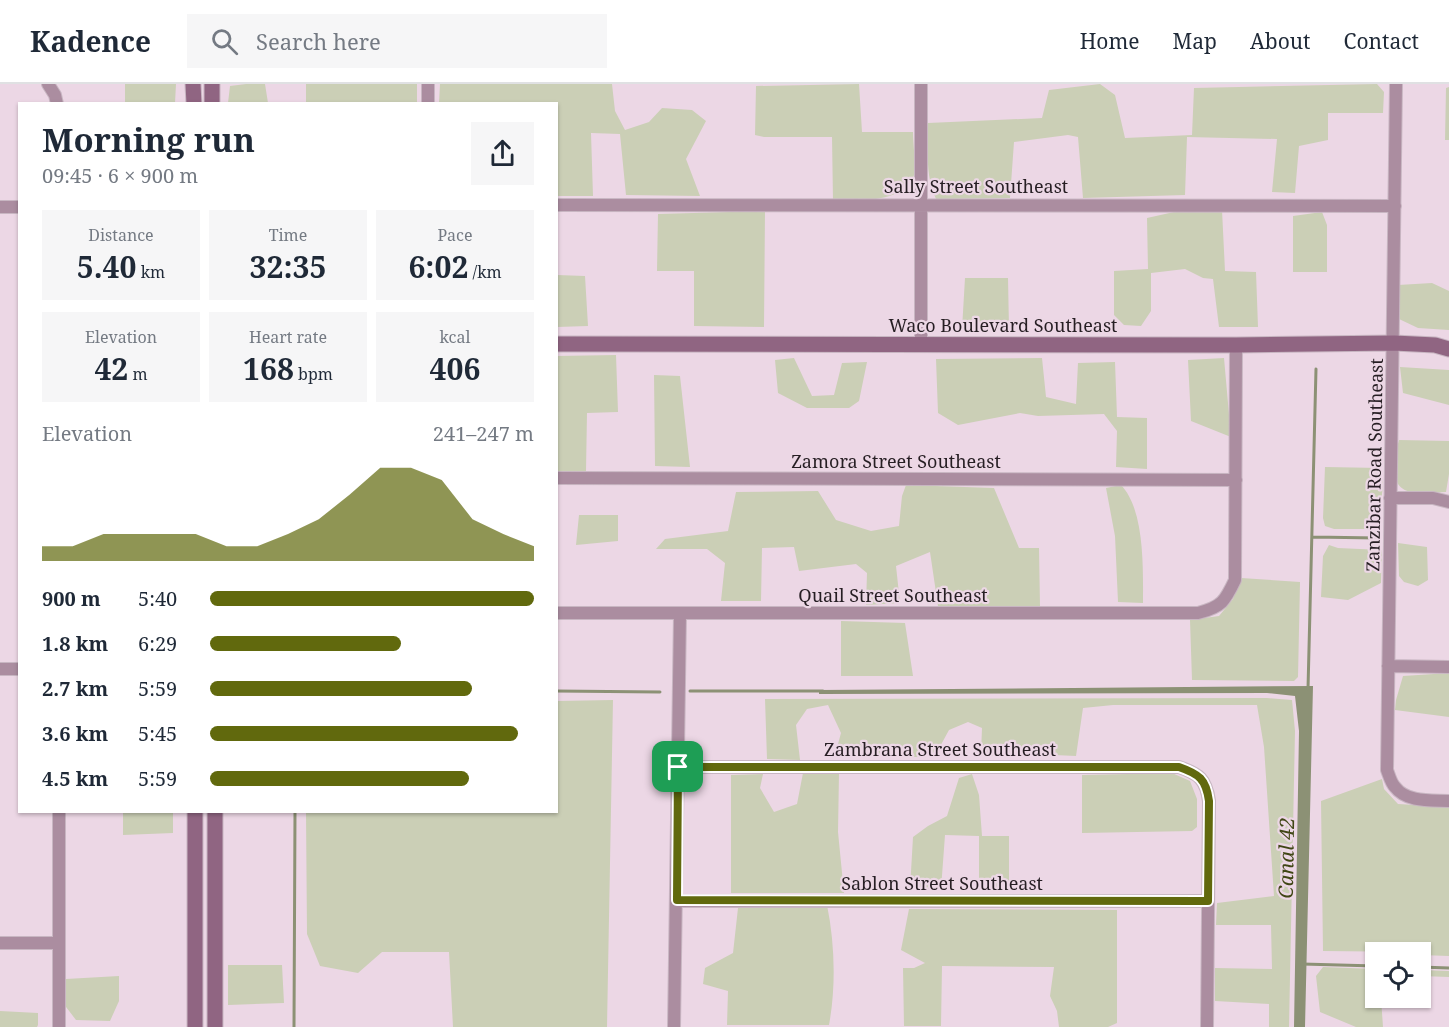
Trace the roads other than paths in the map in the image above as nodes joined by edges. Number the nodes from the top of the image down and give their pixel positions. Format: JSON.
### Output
{"nodes":[{"id":1,"x":48,"y":84,"type":"edge"},
{"id":2,"x":193,"y":84,"type":"edge"},
{"id":3,"x":212,"y":84,"type":"edge"},
{"id":4,"x":428,"y":84,"type":"edge"},
{"id":5,"x":921,"y":84,"type":"edge"},
{"id":6,"x":1396,"y":84,"type":"edge"},
{"id":7,"x":57,"y":102,"type":"edge"},
{"id":8,"x":194,"y":102,"type":"edge"},
{"id":9,"x":212,"y":102,"type":"edge"},
{"id":10,"x":428,"y":102,"type":"edge"},
{"id":11,"x":921,"y":204,"type":"junction"},
{"id":12,"x":558,"y":205,"type":"edge"},
{"id":13,"x":1395,"y":206,"type":"junction"},
{"id":14,"x":0,"y":207,"type":"edge"},
{"id":15,"x":18,"y":207,"type":"edge"},
{"id":16,"x":1394,"y":342,"type":"junction"},
{"id":17,"x":558,"y":344,"type":"edge"},
{"id":18,"x":921,"y":345,"type":"junction"},
{"id":19,"x":1236,"y":345,"type":"junction"},
{"id":20,"x":1449,"y":349,"type":"edge"},
{"id":21,"x":558,"y":478,"type":"edge"},
{"id":22,"x":1236,"y":480,"type":"junction"},
{"id":23,"x":1390,"y":498,"type":"junction"},
{"id":24,"x":1449,"y":502,"type":"edge"},
{"id":25,"x":558,"y":613,"type":"edge"},
{"id":26,"x":680,"y":613,"type":"junction"},
{"id":27,"x":1388,"y":666,"type":"junction"},
{"id":28,"x":1449,"y":667,"type":"edge"},
{"id":29,"x":0,"y":669,"type":"edge"},
{"id":30,"x":18,"y":669,"type":"edge"},
{"id":31,"x":678,"y":767,"type":"junction"},
{"id":32,"x":1449,"y":801,"type":"edge"},
{"id":33,"x":59,"y":813,"type":"edge"},
{"id":34,"x":195,"y":813,"type":"edge"},
{"id":35,"x":215,"y":813,"type":"edge"},
{"id":36,"x":677,"y":900,"type":"junction"},
{"id":37,"x":1208,"y":901,"type":"junction"},
{"id":38,"x":0,"y":943,"type":"edge"},
{"id":39,"x":59,"y":943,"type":"junction"},
{"id":40,"x":59,"y":1027,"type":"edge"},
{"id":41,"x":195,"y":1027,"type":"edge"},
{"id":42,"x":215,"y":1027,"type":"edge"},
{"id":43,"x":674,"y":1027,"type":"edge"},
{"id":44,"x":1207,"y":1027,"type":"edge"}],
"edges":[{"from":1,"to":7,"type":"street"},
{"from":2,"to":8,"type":"street"},
{"from":3,"to":9,"type":"street"},
{"from":4,"to":10,"type":"street"},
{"from":5,"to":11,"type":"street"},
{"from":6,"to":13,"type":"street","name":"Zanzibar Road Southeast"},
{"from":11,"to":12,"type":"street","name":"Sally Street Southeast"},
{"from":11,"to":13,"type":"street","name":"Sally Street Southeast"},
{"from":11,"to":18,"type":"street"},
{"from":13,"to":16,"type":"street","name":"Zanzibar Road Southeast"},
{"from":14,"to":15,"type":"street"},
{"from":16,"to":19,"type":"street","name":"Waco Boulevard Southeast"},
{"from":16,"to":20,"type":"street","name":"Waco Boulevard Southeast"},
{"from":16,"to":23,"type":"street","name":"Zanzibar Road Southeast"},
{"from":17,"to":18,"type":"street","name":"Waco Boulevard Southeast"},
{"from":18,"to":19,"type":"street","name":"Waco Boulevard Southeast"},
{"from":19,"to":22,"type":"street"},
{"from":21,"to":22,"type":"street","name":"Zamora Street Southeast"},
{"from":22,"to":26,"type":"street","name":"Quail Street Southeast"},
{"from":23,"to":24,"type":"street"},
{"from":23,"to":27,"type":"street","name":"Zanzibar Road Southeast"},
{"from":25,"to":26,"type":"street","name":"Quail Street Southeast"},
{"from":26,"to":31,"type":"street"},
{"from":27,"to":28,"type":"street"},
{"from":27,"to":32,"type":"street","name":"Zanzibar Road Southeast"},
{"from":29,"to":30,"type":"street"},
{"from":31,"to":36,"type":"street"},
{"from":31,"to":37,"type":"street","name":"Zambrana Street Southeast"},
{"from":33,"to":39,"type":"street"},
{"from":34,"to":41,"type":"street"},
{"from":35,"to":42,"type":"street"},
{"from":36,"to":37,"type":"street","name":"Sablon Street Southeast"},
{"from":36,"to":43,"type":"street"},
{"from":37,"to":44,"type":"street"},
{"from":38,"to":39,"type":"street"},
{"from":39,"to":40,"type":"street"}]}
